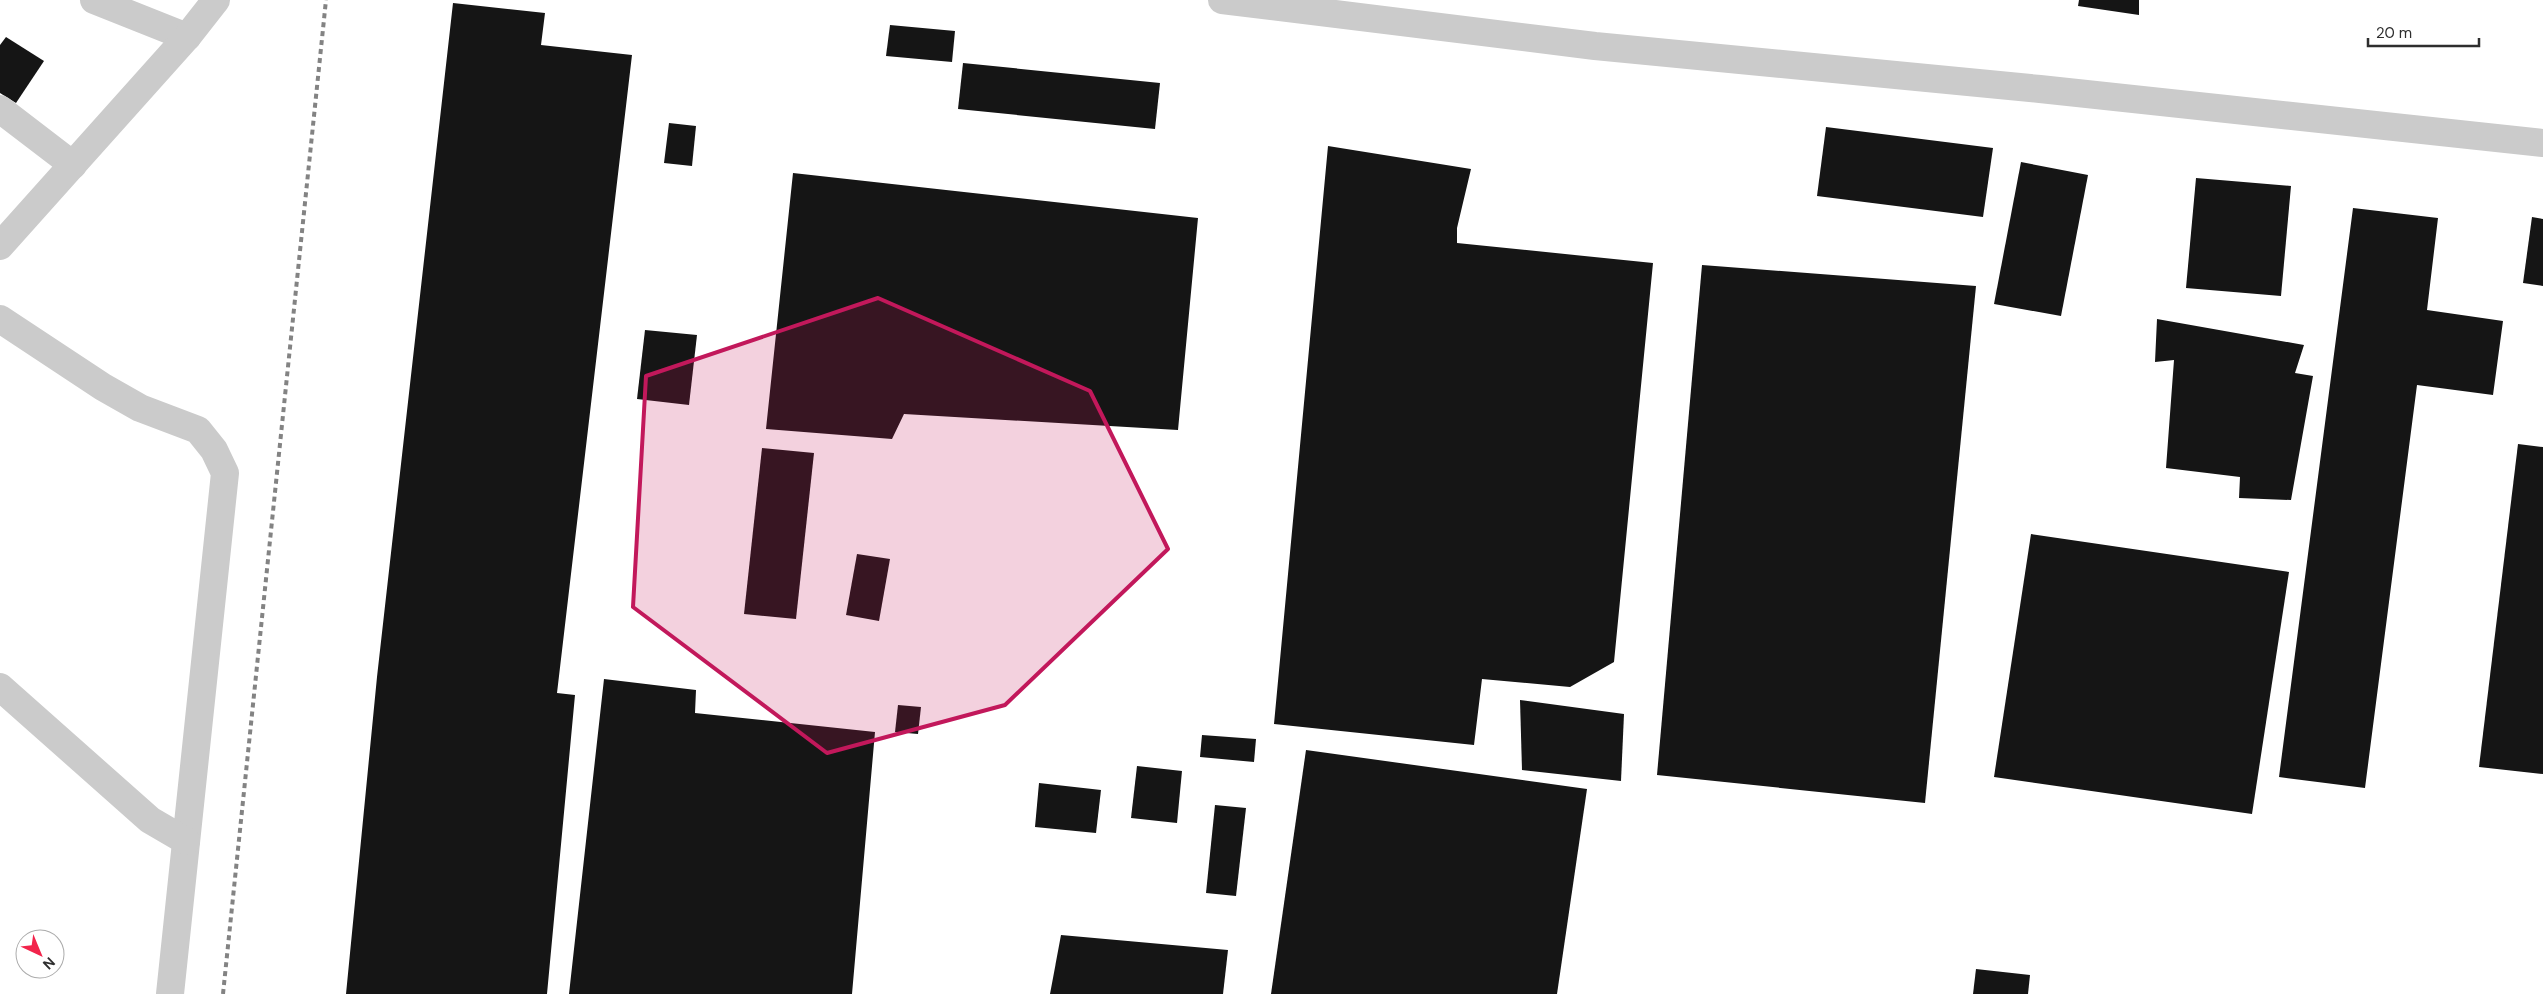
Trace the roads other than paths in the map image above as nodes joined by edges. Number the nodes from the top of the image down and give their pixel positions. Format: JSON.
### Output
{"nodes":[{"id":1,"x":94,"y":0,"type":"edge"},
{"id":2,"x":216,"y":0,"type":"edge"},
{"id":3,"x":1222,"y":0,"type":"edge"},
{"id":4,"x":187,"y":37,"type":"junction"},
{"id":5,"x":0,"y":109,"type":"edge"},
{"id":6,"x":2543,"y":143,"type":"edge"},
{"id":7,"x":73,"y":165,"type":"junction"},
{"id":8,"x":0,"y":246,"type":"edge"},
{"id":9,"x":0,"y":319,"type":"edge"},
{"id":10,"x":0,"y":687,"type":"edge"},
{"id":11,"x":186,"y":842,"type":"junction"},
{"id":12,"x":170,"y":994,"type":"edge"}],
"edges":[{"from":1,"to":4,"type":"street"},
{"from":2,"to":4,"type":"street"},
{"from":3,"to":6,"type":"street"},
{"from":4,"to":7,"type":"street"},
{"from":5,"to":7,"type":"street"},
{"from":7,"to":8,"type":"street"},
{"from":9,"to":11,"type":"street"},
{"from":10,"to":11,"type":"street"},
{"from":11,"to":12,"type":"street"}]}
